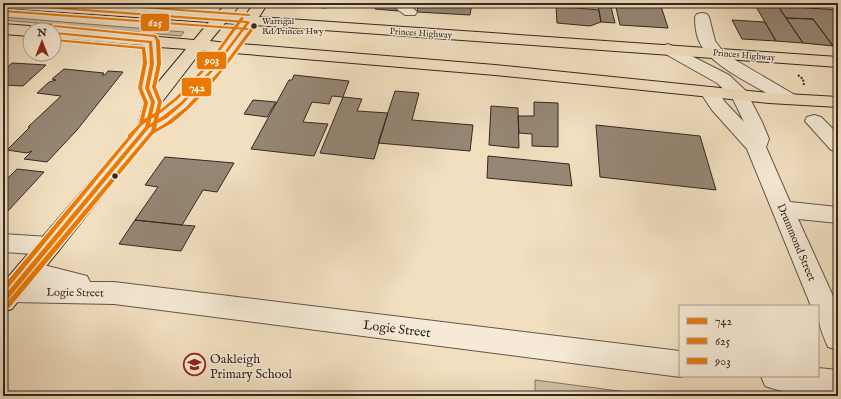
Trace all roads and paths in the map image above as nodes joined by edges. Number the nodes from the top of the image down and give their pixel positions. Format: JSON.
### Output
{"nodes":[{"id":1,"x":233,"y":3,"type":"edge"},
{"id":2,"x":261,"y":3,"type":"edge"},
{"id":3,"x":272,"y":3,"type":"edge"},
{"id":4,"x":696,"y":3,"type":"edge"},
{"id":5,"x":3,"y":4,"type":"edge"},
{"id":6,"x":163,"y":15,"type":"junction"},
{"id":7,"x":702,"y":17,"type":"junction"},
{"id":8,"x":219,"y":20,"type":"junction"},
{"id":9,"x":248,"y":22,"type":"junction"},
{"id":10,"x":276,"y":24,"type":"junction"},
{"id":11,"x":3,"y":29,"type":"edge"},
{"id":12,"x":22,"y":30,"type":"edge"},
{"id":13,"x":62,"y":35,"type":"edge"},
{"id":14,"x":152,"y":42,"type":"junction"},
{"id":15,"x":197,"y":46,"type":"junction"},
{"id":16,"x":229,"y":48,"type":"junction"},
{"id":17,"x":668,"y":49,"type":"junction"},
{"id":18,"x":713,"y":52,"type":"junction"},
{"id":19,"x":735,"y":54,"type":"junction"},
{"id":20,"x":838,"y":62,"type":"edge"},
{"id":21,"x":709,"y":92,"type":"junction"},
{"id":22,"x":740,"y":95,"type":"junction"},
{"id":23,"x":789,"y":99,"type":"junction"},
{"id":24,"x":153,"y":102,"type":"junction"},
{"id":25,"x":838,"y":102,"type":"edge"},
{"id":26,"x":814,"y":121,"type":"dead end"},
{"id":27,"x":147,"y":127,"type":"junction"},
{"id":28,"x":838,"y":145,"type":"edge"},
{"id":29,"x":756,"y":147,"type":"junction"},
{"id":30,"x":783,"y":209,"type":"junction"},
{"id":31,"x":838,"y":215,"type":"edge"},
{"id":32,"x":3,"y":243,"type":"edge"},
{"id":33,"x":49,"y":246,"type":"junction"},
{"id":34,"x":28,"y":271,"type":"junction"},
{"id":35,"x":114,"y":293,"type":"junction"},
{"id":36,"x":7,"y":296,"type":"edge"},
{"id":37,"x":838,"y":338,"type":"edge"},
{"id":38,"x":679,"y":364,"type":"edge"},
{"id":39,"x":783,"y":377,"type":"edge"},
{"id":40,"x":838,"y":384,"type":"edge"}],
"edges":[{"from":1,"to":6,"type":"highway"},
{"from":1,"to":8,"type":"highway"},
{"from":2,"to":9,"type":"highway"},
{"from":3,"to":10,"type":"highway"},
{"from":4,"to":7,"type":"street"},
{"from":5,"to":6,"type":"highway","name":"Princes Highway"},
{"from":6,"to":8,"type":"highway","name":"Princes Highway"},
{"from":7,"to":18,"type":"street"},
{"from":7,"to":19,"type":"street"},
{"from":8,"to":9,"type":"highway","name":"Princes Highway"},
{"from":8,"to":15,"type":"highway"},
{"from":9,"to":10,"type":"highway","name":"Princes Highway"},
{"from":9,"to":16,"type":"highway"},
{"from":10,"to":17,"type":"highway","name":"Princes Highway"},
{"from":11,"to":12,"type":"highway"},
{"from":13,"to":14,"type":"highway"},
{"from":14,"to":15,"type":"highway"},
{"from":14,"to":24,"type":"highway"},
{"from":15,"to":16,"type":"highway"},
{"from":15,"to":24,"type":"highway"},
{"from":16,"to":21,"type":"highway"},
{"from":16,"to":27,"type":"highway"},
{"from":17,"to":18,"type":"highway","name":"Princes Highway"},
{"from":17,"to":22,"type":"street","name":"Drummond Street"},
{"from":18,"to":19,"type":"highway","name":"Princes Highway"},
{"from":18,"to":23,"type":"street"},
{"from":19,"to":20,"type":"highway","name":"Princes Highway"},
{"from":21,"to":22,"type":"highway"},
{"from":21,"to":29,"type":"street","name":"Drummond Street"},
{"from":22,"to":23,"type":"highway"},
{"from":22,"to":29,"type":"street","name":"Drummond Street"},
{"from":23,"to":25,"type":"highway"},
{"from":24,"to":27,"type":"highway"},
{"from":26,"to":28,"type":"street"},
{"from":27,"to":33,"type":"highway"},
{"from":29,"to":30,"type":"street","name":"Drummond Street"},
{"from":30,"to":31,"type":"street"},
{"from":30,"to":37,"type":"street","name":"Drummond Street"},
{"from":32,"to":33,"type":"street"},
{"from":33,"to":34,"type":"highway"},
{"from":34,"to":35,"type":"street","name":"Logie Street"},
{"from":34,"to":36,"type":"highway"},
{"from":35,"to":36,"type":"street","name":"Logie Street"},
{"from":35,"to":38,"type":"street","name":"Logie Street"},
{"from":39,"to":40,"type":"street"}]}
